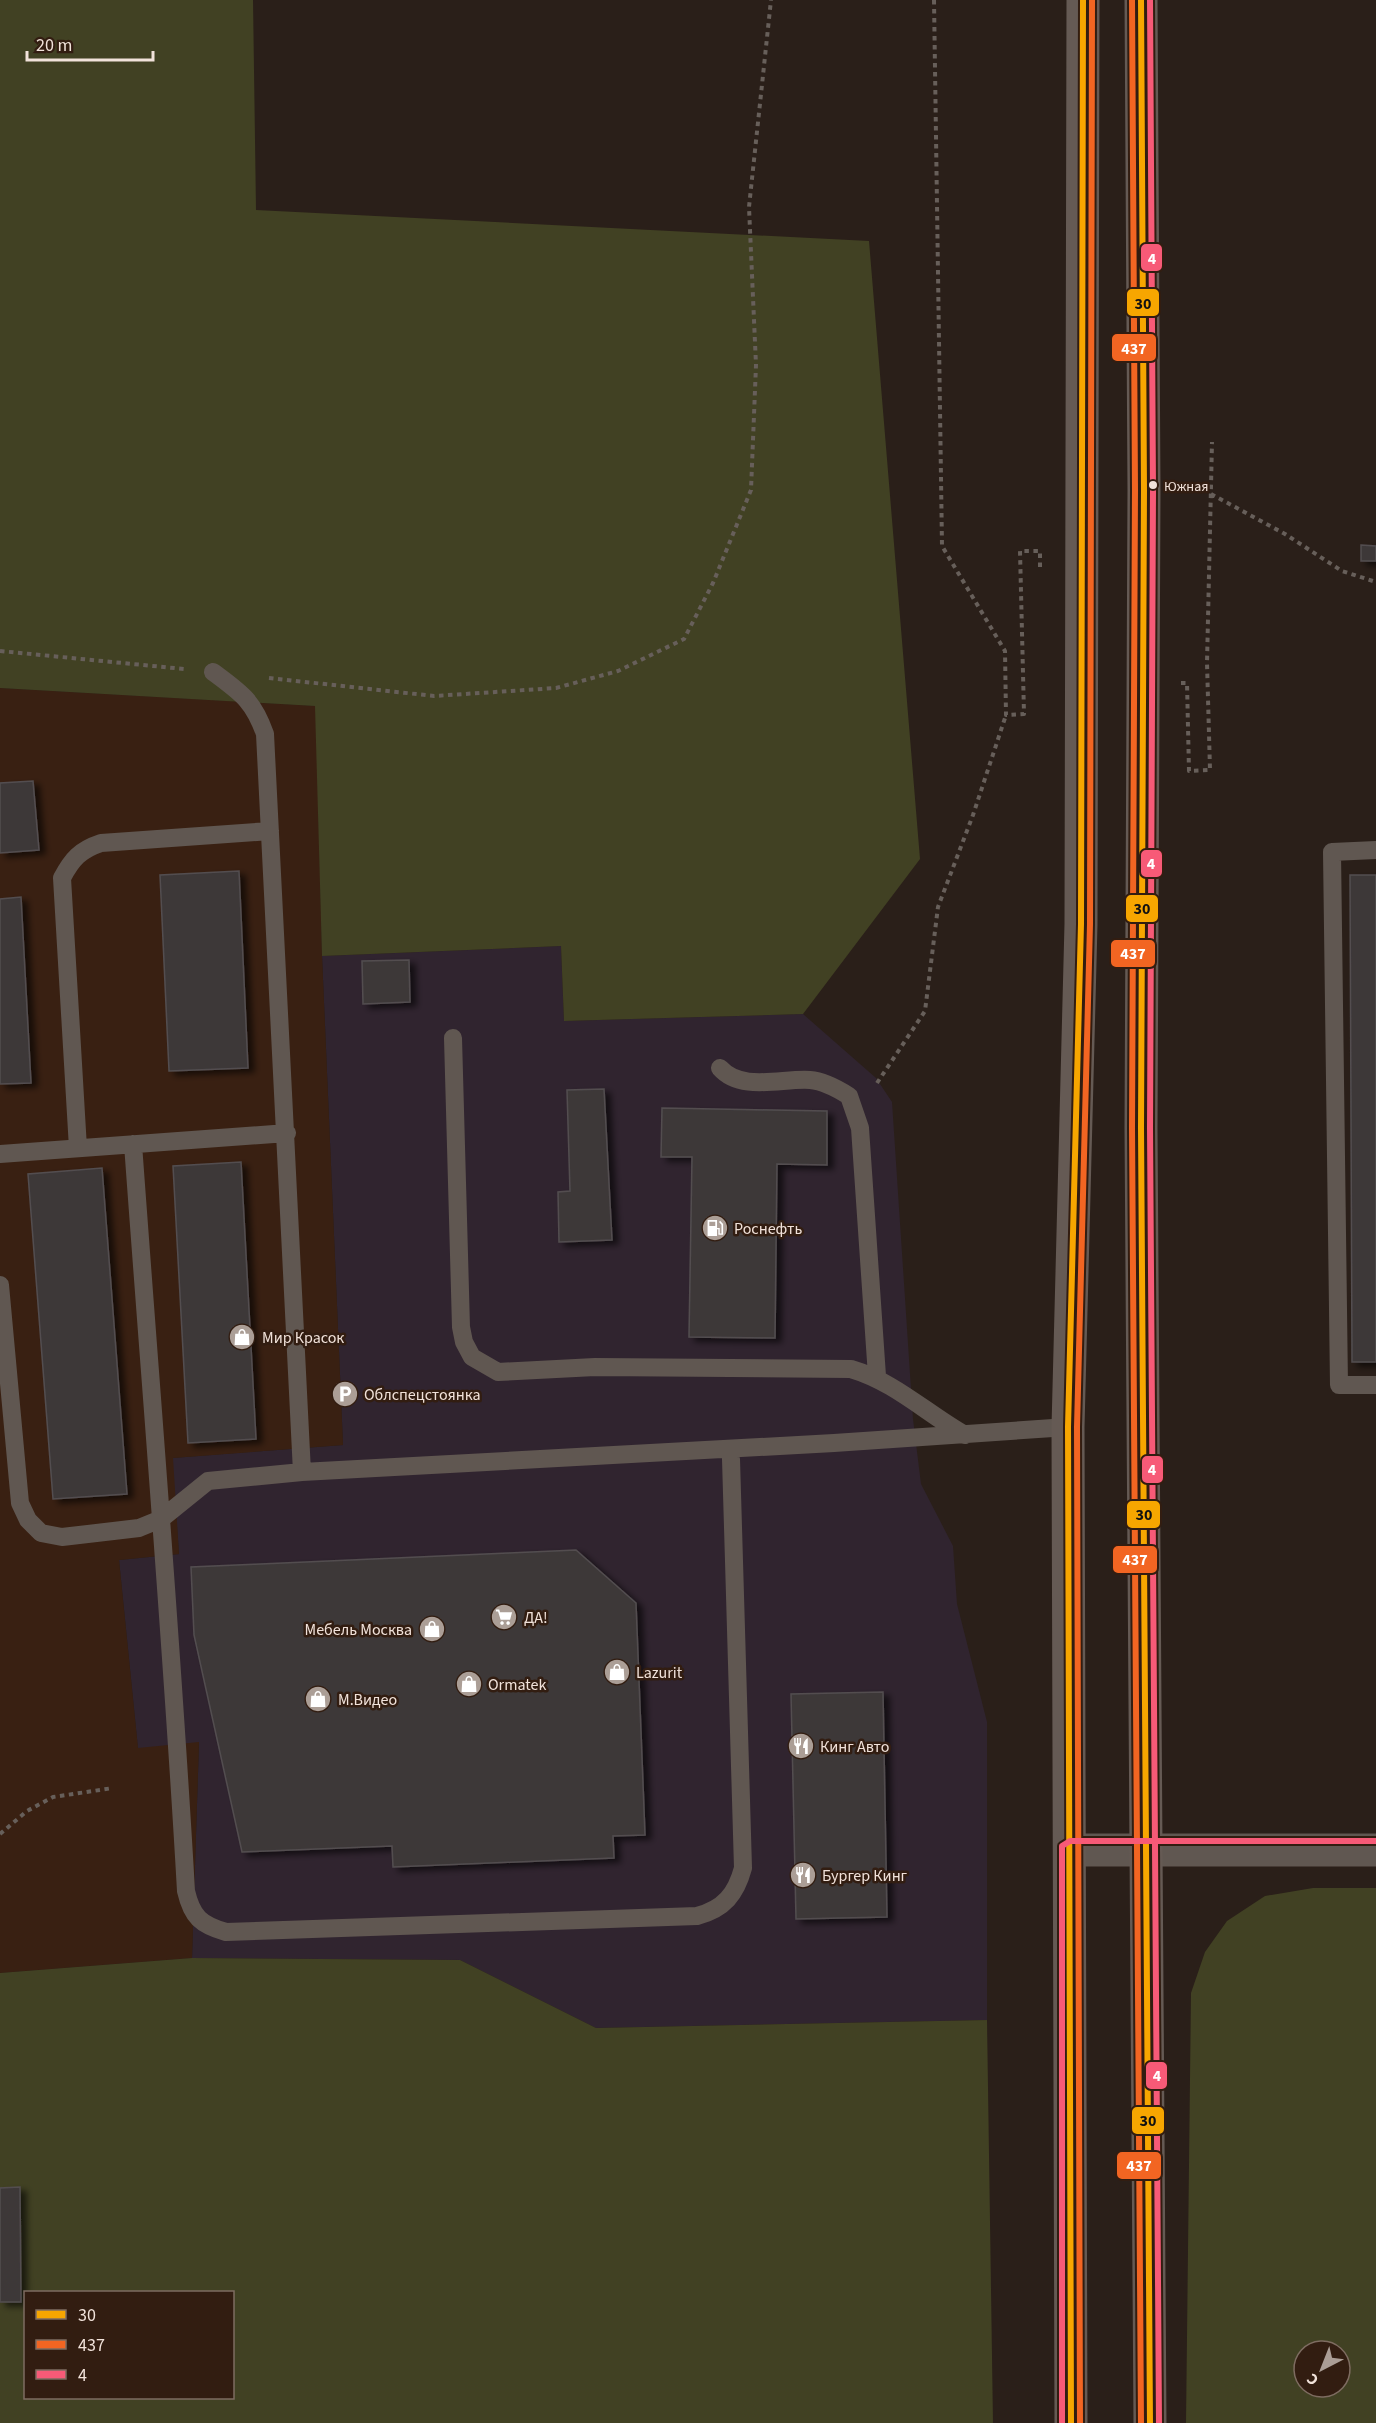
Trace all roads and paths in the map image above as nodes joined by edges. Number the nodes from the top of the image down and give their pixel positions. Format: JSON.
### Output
{"nodes":[{"id":1,"x":771,"y":0,"type":"edge"},
{"id":2,"x":934,"y":0,"type":"edge"},
{"id":3,"x":1083,"y":0,"type":"edge"},
{"id":4,"x":1141,"y":0,"type":"edge"},
{"id":5,"x":1212,"y":442,"type":"dead end"},
{"id":6,"x":1211,"y":494,"type":"junction"},
{"id":7,"x":1040,"y":573,"type":"dead end"},
{"id":8,"x":1376,"y":582,"type":"edge"},
{"id":9,"x":0,"y":651,"type":"edge"},
{"id":10,"x":213,"y":672,"type":"junction"},
{"id":11,"x":1187,"y":683,"type":"dead end"},
{"id":12,"x":1006,"y":715,"type":"junction"},
{"id":13,"x":270,"y":831,"type":"junction"},
{"id":14,"x":1376,"y":850,"type":"edge"},
{"id":15,"x":453,"y":1038,"type":"dead end"},
{"id":16,"x":720,"y":1068,"type":"dead end"},
{"id":17,"x":859,"y":1123,"type":"junction"},
{"id":18,"x":287,"y":1133,"type":"junction"},
{"id":19,"x":133,"y":1144,"type":"junction"},
{"id":20,"x":78,"y":1148,"type":"junction"},
{"id":21,"x":0,"y":1154,"type":"edge"},
{"id":22,"x":0,"y":1285,"type":"edge"},
{"id":23,"x":877,"y":1376,"type":"junction"},
{"id":24,"x":1376,"y":1385,"type":"edge"},
{"id":25,"x":1068,"y":1427,"type":"junction"},
{"id":26,"x":965,"y":1435,"type":"junction"},
{"id":27,"x":731,"y":1459,"type":"dead end"},
{"id":28,"x":302,"y":1472,"type":"junction"},
{"id":29,"x":160,"y":1519,"type":"junction"},
{"id":30,"x":113,"y":1788,"type":"dead end"},
{"id":31,"x":0,"y":1834,"type":"edge"},
{"id":32,"x":1070,"y":1850,"type":"junction"},
{"id":33,"x":1376,"y":1850,"type":"edge"},
{"id":34,"x":1146,"y":1852,"type":"junction"},
{"id":35,"x":1071,"y":2423,"type":"edge"},
{"id":36,"x":1150,"y":2423,"type":"edge"}],
"edges":[{"from":1,"to":10,"type":"path"},
{"from":2,"to":12,"type":"path"},
{"from":3,"to":25,"type":"highway"},
{"from":4,"to":34,"type":"highway"},
{"from":5,"to":6,"type":"path"},
{"from":6,"to":8,"type":"path"},
{"from":6,"to":11,"type":"path"},
{"from":7,"to":12,"type":"path"},
{"from":9,"to":10,"type":"path"},
{"from":10,"to":13,"type":"lane"},
{"from":12,"to":17,"type":"path"},
{"from":13,"to":18,"type":"lane"},
{"from":13,"to":20,"type":"lane"},
{"from":14,"to":24,"type":"lane"},
{"from":15,"to":23,"type":"lane"},
{"from":16,"to":17,"type":"lane"},
{"from":17,"to":23,"type":"lane"},
{"from":18,"to":19,"type":"lane"},
{"from":18,"to":28,"type":"lane"},
{"from":19,"to":20,"type":"lane"},
{"from":19,"to":29,"type":"lane"},
{"from":20,"to":21,"type":"lane"},
{"from":22,"to":29,"type":"lane"},
{"from":23,"to":26,"type":"lane"},
{"from":25,"to":26,"type":"lane"},
{"from":25,"to":32,"type":"highway"},
{"from":26,"to":28,"type":"lane"},
{"from":27,"to":29,"type":"lane"},
{"from":28,"to":29,"type":"lane"},
{"from":30,"to":31,"type":"path"},
{"from":32,"to":34,"type":"street"},
{"from":32,"to":35,"type":"highway"},
{"from":33,"to":34,"type":"street"},
{"from":34,"to":36,"type":"highway"}]}
